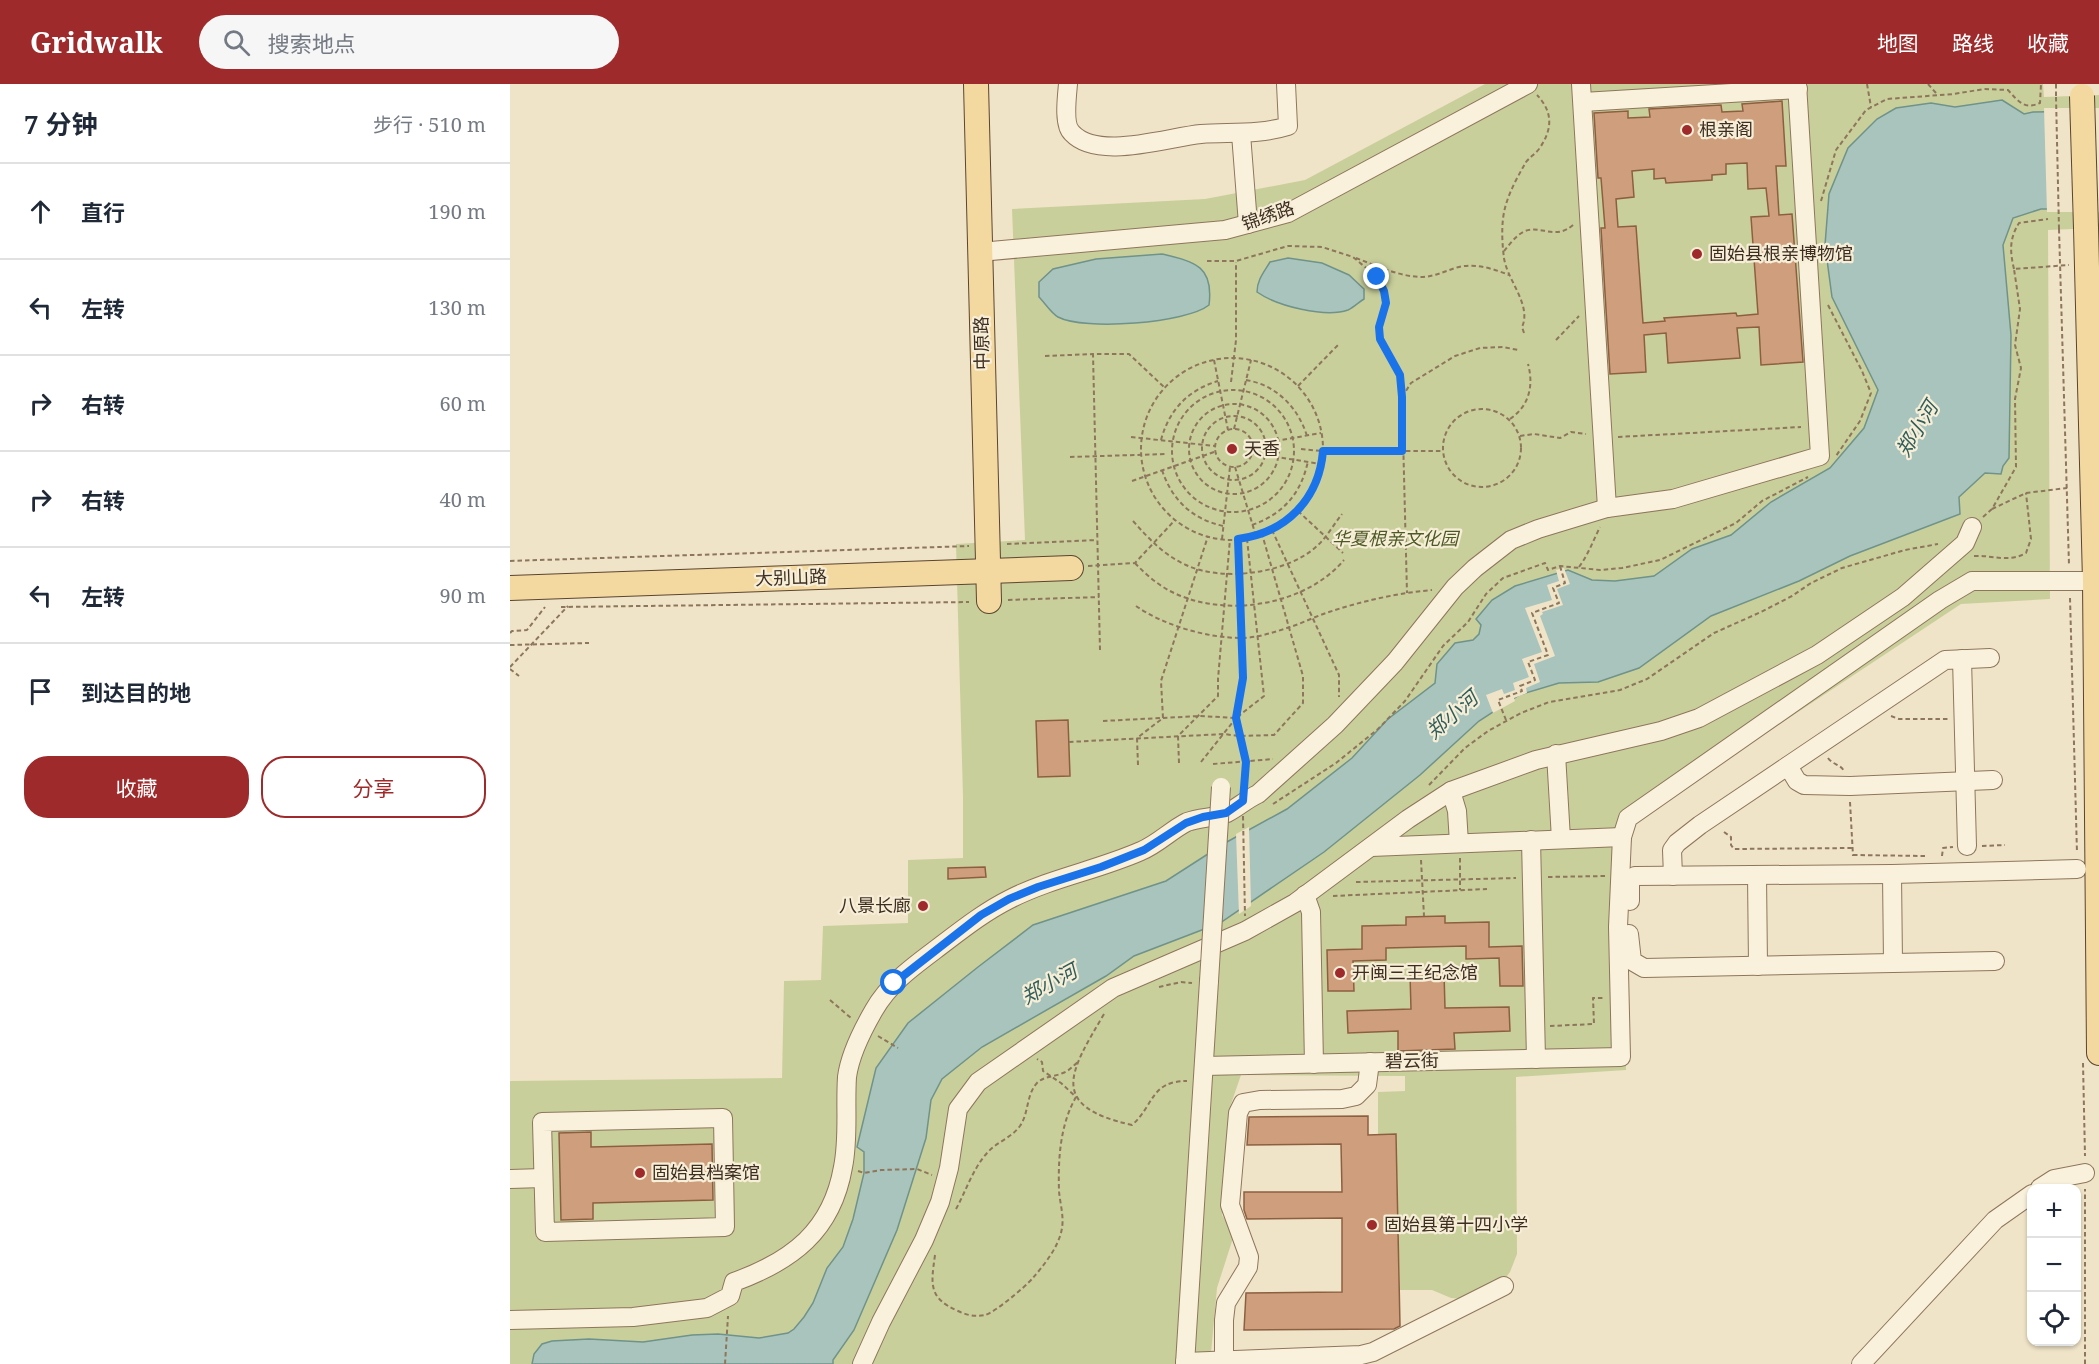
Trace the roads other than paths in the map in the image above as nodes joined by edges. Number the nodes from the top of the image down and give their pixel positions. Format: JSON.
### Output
{"nodes":[{"id":1,"x":976,"y":84,"type":"edge"},
{"id":2,"x":1068,"y":84,"type":"edge"},
{"id":3,"x":1286,"y":84,"type":"edge"},
{"id":4,"x":1527,"y":84,"type":"edge"},
{"id":5,"x":1797,"y":87,"type":"edge"},
{"id":6,"x":2082,"y":90,"type":"edge"},
{"id":7,"x":1582,"y":93,"type":"edge"},
{"id":8,"x":1241,"y":134,"type":"junction"},
{"id":9,"x":1248,"y":224,"type":"junction"},
{"id":10,"x":980,"y":252,"type":"junction"},
{"id":11,"x":2094,"y":348,"type":"edge"},
{"id":12,"x":2095,"y":419,"type":"edge"},
{"id":13,"x":1607,"y":508,"type":"junction"},
{"id":14,"x":1972,"y":527,"type":"road end"},
{"id":15,"x":1071,"y":568,"type":"road end"},
{"id":16,"x":988,"y":571,"type":"junction"},
{"id":17,"x":2095,"y":581,"type":"junction"},
{"id":18,"x":510,"y":588,"type":"edge"},
{"id":19,"x":989,"y":601,"type":"road end"},
{"id":20,"x":1962,"y":658,"type":"junction"},
{"id":21,"x":1990,"y":658,"type":"dead end"},
{"id":22,"x":1556,"y":754,"type":"junction"},
{"id":23,"x":1788,"y":766,"type":"junction"},
{"id":24,"x":1993,"y":780,"type":"dead end"},
{"id":25,"x":1966,"y":781,"type":"junction"},
{"id":26,"x":1221,"y":787,"type":"dead end"},
{"id":27,"x":1451,"y":791,"type":"junction"},
{"id":28,"x":1622,"y":837,"type":"junction"},
{"id":29,"x":1561,"y":839,"type":"junction"},
{"id":30,"x":1531,"y":840,"type":"junction"},
{"id":31,"x":1459,"y":843,"type":"junction"},
{"id":32,"x":1967,"y":846,"type":"road end"},
{"id":33,"x":1371,"y":847,"type":"junction"},
{"id":34,"x":2077,"y":869,"type":"road end"},
{"id":35,"x":1892,"y":874,"type":"junction"},
{"id":36,"x":1756,"y":875,"type":"junction"},
{"id":37,"x":1673,"y":876,"type":"junction"},
{"id":38,"x":1307,"y":900,"type":"junction"},
{"id":39,"x":1995,"y":961,"type":"dead end"},
{"id":40,"x":1893,"y":963,"type":"junction"},
{"id":41,"x":1758,"y":966,"type":"junction"},
{"id":42,"x":2091,"y":1054,"type":"edge"},
{"id":43,"x":1536,"y":1059,"type":"junction"},
{"id":44,"x":1370,"y":1062,"type":"junction"},
{"id":45,"x":1314,"y":1064,"type":"junction"},
{"id":46,"x":1204,"y":1074,"type":"junction"},
{"id":47,"x":2085,"y":1166,"type":"road end"},
{"id":48,"x":543,"y":1178,"type":"junction"},
{"id":49,"x":510,"y":1179,"type":"edge"},
{"id":50,"x":2046,"y":1184,"type":"edge"},
{"id":51,"x":2027,"y":1197,"type":"edge"},
{"id":52,"x":1504,"y":1286,"type":"dead end"},
{"id":53,"x":510,"y":1320,"type":"edge"},
{"id":54,"x":1224,"y":1360,"type":"junction"},
{"id":55,"x":1185,"y":1363,"type":"edge"},
{"id":56,"x":862,"y":1364,"type":"edge"},
{"id":57,"x":1861,"y":1364,"type":"edge"}],
"edges":[{"from":1,"to":10,"type":"main road","name":"中原路"},
{"from":2,"to":8,"type":"street"},
{"from":3,"to":8,"type":"street"},
{"from":4,"to":9,"type":"street","name":"锦绣路"},
{"from":5,"to":7,"type":"street"},
{"from":5,"to":13,"type":"street"},
{"from":6,"to":11,"type":"main road","bridge":true},
{"from":7,"to":13,"type":"street"},
{"from":8,"to":9,"type":"street"},
{"from":9,"to":10,"type":"street","name":"锦绣路"},
{"from":10,"to":16,"type":"main road","name":"中原路"},
{"from":11,"to":12,"type":"main road"},
{"from":12,"to":17,"type":"main road"},
{"from":13,"to":53,"type":"street"},
{"from":14,"to":22,"type":"street"},
{"from":15,"to":16,"type":"main road","name":"大别山路"},
{"from":16,"to":18,"type":"main road","name":"大别山路"},
{"from":16,"to":19,"type":"main road","name":"中原路"},
{"from":17,"to":28,"type":"street"},
{"from":17,"to":42,"type":"main road"},
{"from":20,"to":21,"type":"street"},
{"from":20,"to":23,"type":"street"},
{"from":20,"to":25,"type":"street"},
{"from":22,"to":27,"type":"street"},
{"from":22,"to":29,"type":"street"},
{"from":23,"to":25,"type":"street"},
{"from":23,"to":37,"type":"street"},
{"from":24,"to":25,"type":"street"},
{"from":25,"to":32,"type":"street"},
{"from":26,"to":46,"type":"street","bridge":true},
{"from":27,"to":31,"type":"street"},
{"from":27,"to":33,"type":"street"},
{"from":28,"to":29,"type":"street"},
{"from":28,"to":43,"type":"street","name":"碧云街"},
{"from":29,"to":30,"type":"street"},
{"from":30,"to":31,"type":"street"},
{"from":30,"to":43,"type":"street"},
{"from":31,"to":33,"type":"street"},
{"from":33,"to":38,"type":"street"},
{"from":34,"to":35,"type":"street"},
{"from":35,"to":36,"type":"street"},
{"from":35,"to":40,"type":"street"},
{"from":36,"to":37,"type":"street"},
{"from":36,"to":41,"type":"street"},
{"from":37,"to":41,"type":"street"},
{"from":38,"to":45,"type":"street"},
{"from":38,"to":56,"type":"street"},
{"from":39,"to":40,"type":"street"},
{"from":40,"to":41,"type":"street"},
{"from":43,"to":44,"type":"street","name":"碧云街"},
{"from":44,"to":45,"type":"street","name":"碧云街"},
{"from":44,"to":54,"type":"street"},
{"from":45,"to":46,"type":"street","name":"碧云街"},
{"from":46,"to":55,"type":"street"},
{"from":47,"to":50,"type":"street"},
{"from":48,"to":48,"type":"street"},
{"from":48,"to":49,"type":"street"},
{"from":51,"to":57,"type":"street"},
{"from":52,"to":54,"type":"street"},
{"from":54,"to":55,"type":"street"}]}
